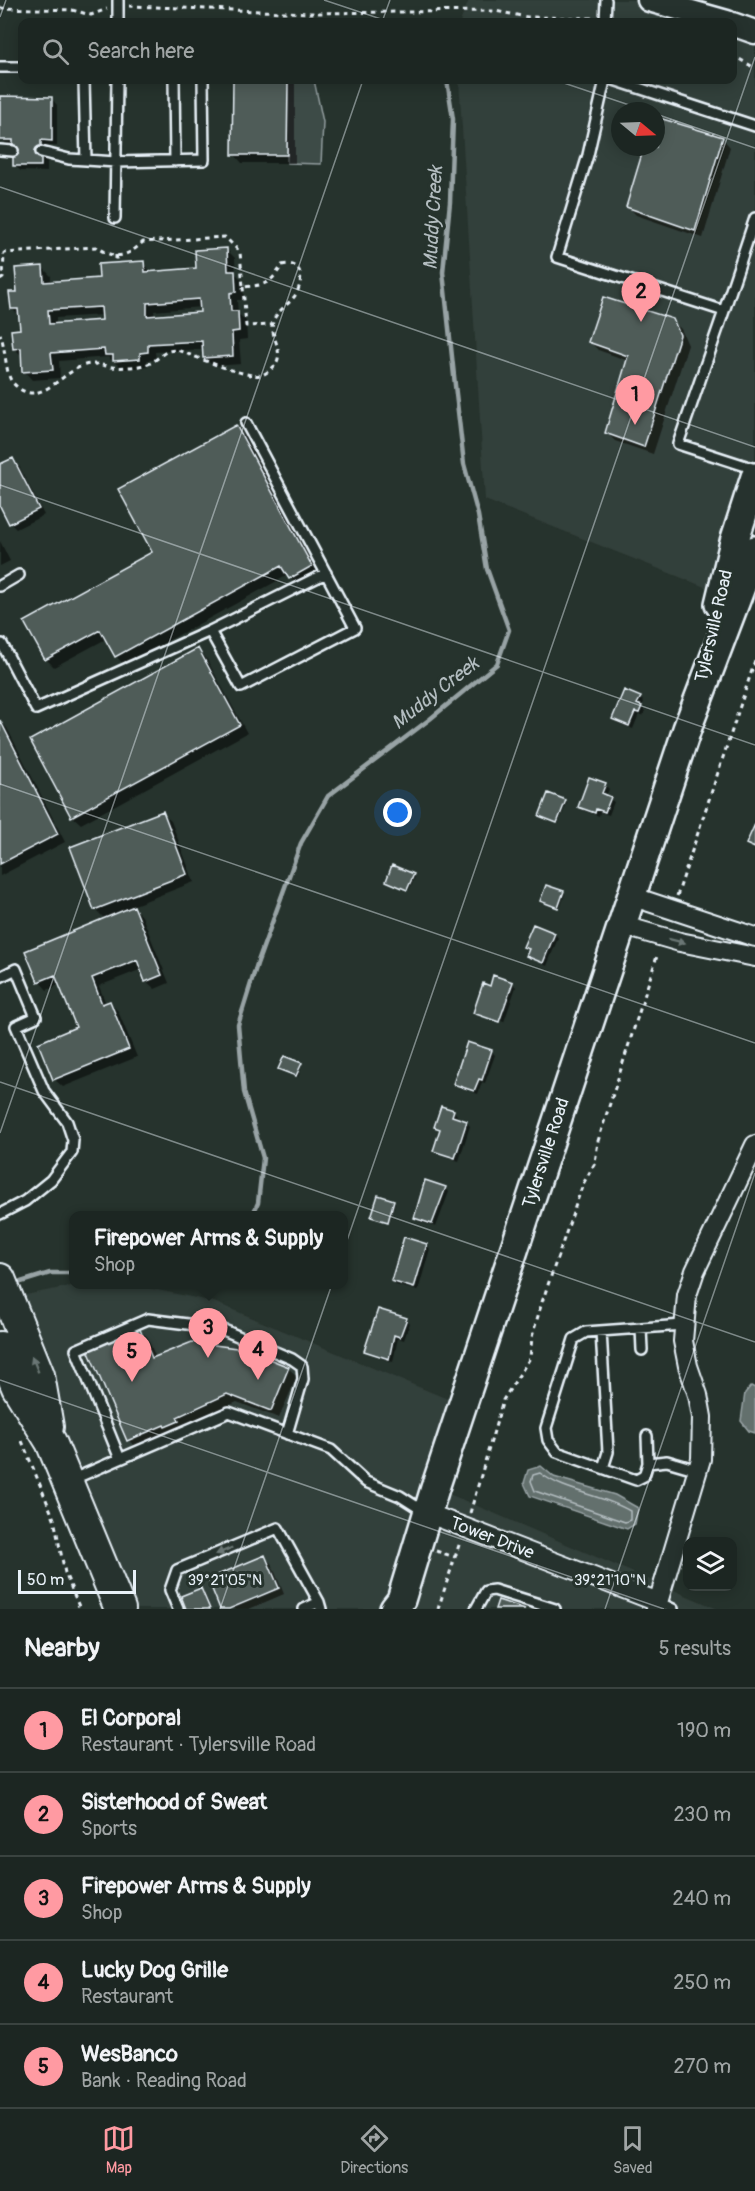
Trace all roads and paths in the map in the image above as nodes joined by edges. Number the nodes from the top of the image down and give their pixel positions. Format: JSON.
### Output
{"nodes":[{"id":1,"x":606,"y":0,"type":"edge"},
{"id":2,"x":649,"y":0,"type":"edge"},
{"id":3,"x":118,"y":3,"type":"edge"},
{"id":4,"x":0,"y":8,"type":"edge"},
{"id":5,"x":546,"y":18,"type":"edge"},
{"id":6,"x":605,"y":18,"type":"edge"},
{"id":7,"x":713,"y":18,"type":"edge"},
{"id":8,"x":737,"y":26,"type":"edge"},
{"id":9,"x":755,"y":32,"type":"edge"},
{"id":10,"x":737,"y":58,"type":"edge"},
{"id":11,"x":0,"y":67,"type":"edge"},
{"id":12,"x":18,"y":67,"type":"edge"},
{"id":13,"x":755,"y":68,"type":"edge"},
{"id":14,"x":84,"y":84,"type":"edge"},
{"id":15,"x":117,"y":84,"type":"edge"},
{"id":16,"x":174,"y":84,"type":"edge"},
{"id":17,"x":203,"y":84,"type":"edge"},
{"id":18,"x":604,"y":84,"type":"edge"},
{"id":19,"x":626,"y":84,"type":"edge"},
{"id":20,"x":755,"y":126,"type":"edge"},
{"id":21,"x":0,"y":150,"type":"edge"},
{"id":22,"x":13,"y":151,"type":"dead end"},
{"id":23,"x":41,"y":152,"type":"dead end"},
{"id":24,"x":86,"y":160,"type":"junction"},
{"id":25,"x":175,"y":160,"type":"junction"},
{"id":26,"x":116,"y":162,"type":"junction"},
{"id":27,"x":115,"y":218,"type":"dead end"},
{"id":28,"x":755,"y":218,"type":"edge"},
{"id":29,"x":116,"y":255,"type":"junction"},
{"id":30,"x":116,"y":263,"type":"dead end"},
{"id":31,"x":0,"y":280,"type":"edge"},
{"id":32,"x":243,"y":287,"type":"junction"},
{"id":33,"x":724,"y":311,"type":"junction"},
{"id":34,"x":273,"y":325,"type":"junction"},
{"id":35,"x":0,"y":334,"type":"edge"},
{"id":36,"x":246,"y":423,"type":"dead end"},
{"id":37,"x":755,"y":469,"type":"edge"},
{"id":38,"x":755,"y":477,"type":"edge"},
{"id":39,"x":755,"y":550,"type":"edge"},
{"id":40,"x":326,"y":573,"type":"junction"},
{"id":41,"x":19,"y":575,"type":"dead end"},
{"id":42,"x":0,"y":586,"type":"edge"},
{"id":43,"x":210,"y":631,"type":"junction"},
{"id":44,"x":0,"y":645,"type":"edge"},
{"id":45,"x":755,"y":661,"type":"edge"},
{"id":46,"x":695,"y":707,"type":"junction"},
{"id":47,"x":631,"y":896,"type":"junction"},
{"id":48,"x":676,"y":899,"type":"dead end"},
{"id":49,"x":621,"y":925,"type":"junction"},
{"id":50,"x":755,"y":937,"type":"edge"},
{"id":51,"x":658,"y":952,"type":"dead end"},
{"id":52,"x":755,"y":957,"type":"edge"},
{"id":53,"x":0,"y":977,"type":"edge"},
{"id":54,"x":755,"y":1145,"type":"edge"},
{"id":55,"x":0,"y":1214,"type":"edge"},
{"id":56,"x":0,"y":1279,"type":"edge"},
{"id":57,"x":683,"y":1324,"type":"junction"},
{"id":58,"x":641,"y":1328,"type":"junction"},
{"id":59,"x":600,"y":1331,"type":"junction"},
{"id":60,"x":0,"y":1347,"type":"edge"},
{"id":61,"x":642,"y":1350,"type":"dead end"},
{"id":62,"x":287,"y":1434,"type":"junction"},
{"id":63,"x":647,"y":1436,"type":"dead end"},
{"id":64,"x":39,"y":1448,"type":"junction"},
{"id":65,"x":120,"y":1459,"type":"junction"},
{"id":66,"x":648,"y":1463,"type":"junction"},
{"id":67,"x":603,"y":1468,"type":"junction"},
{"id":68,"x":698,"y":1470,"type":"junction"},
{"id":69,"x":68,"y":1481,"type":"junction"},
{"id":70,"x":474,"y":1505,"type":"dead end"},
{"id":71,"x":427,"y":1513,"type":"junction"},
{"id":72,"x":455,"y":1557,"type":"dead end"},
{"id":73,"x":663,"y":1601,"type":"edge"},
{"id":74,"x":320,"y":1606,"type":"edge"},
{"id":75,"x":399,"y":1606,"type":"edge"},
{"id":76,"x":80,"y":1609,"type":"edge"},
{"id":77,"x":120,"y":1609,"type":"edge"},
{"id":78,"x":178,"y":1609,"type":"edge"},
{"id":79,"x":304,"y":1609,"type":"edge"},
{"id":80,"x":438,"y":1609,"type":"edge"},
{"id":81,"x":476,"y":1609,"type":"edge"},
{"id":82,"x":555,"y":1609,"type":"edge"}],
"edges":[{"from":1,"to":6,"type":"lane"},
{"from":2,"to":7,"type":"street"},
{"from":3,"to":4,"type":"path"},
{"from":3,"to":5,"type":"path"},
{"from":8,"to":9,"type":"street"},
{"from":10,"to":13,"type":"path"},
{"from":11,"to":12,"type":"lane"},
{"from":14,"to":24,"type":"lane"},
{"from":15,"to":26,"type":"lane"},
{"from":16,"to":25,"type":"lane"},
{"from":17,"to":25,"type":"lane"},
{"from":18,"to":33,"type":"lane"},
{"from":19,"to":20,"type":"lane"},
{"from":21,"to":22,"type":"lane"},
{"from":23,"to":24,"type":"lane"},
{"from":24,"to":26,"type":"lane"},
{"from":25,"to":26,"type":"lane"},
{"from":26,"to":27,"type":"lane"},
{"from":28,"to":33,"type":"lane"},
{"from":29,"to":30,"type":"path"},
{"from":29,"to":31,"type":"path"},
{"from":29,"to":32,"type":"path"},
{"from":32,"to":34,"type":"path"},
{"from":32,"to":34,"type":"path"},
{"from":33,"to":37,"type":"lane"},
{"from":34,"to":35,"type":"path"},
{"from":36,"to":40,"type":"lane"},
{"from":38,"to":46,"type":"main road","name":"Tylersville Road"},
{"from":39,"to":46,"type":"main road","name":"Tylersville Road"},
{"from":40,"to":43,"type":"lane"},
{"from":40,"to":43,"type":"lane"},
{"from":41,"to":42,"type":"lane"},
{"from":43,"to":44,"type":"lane"},
{"from":45,"to":48,"type":"path"},
{"from":46,"to":47,"type":"main road","name":"Tylersville Road"},
{"from":47,"to":49,"type":"main road","name":"Tylersville Road"},
{"from":47,"to":50,"type":"street"},
{"from":49,"to":52,"type":"street","one_way":true},
{"from":49,"to":71,"type":"main road","name":"Tylersville Road"},
{"from":51,"to":70,"type":"path"},
{"from":53,"to":55,"type":"lane"},
{"from":54,"to":57,"type":"street"},
{"from":64,"to":56,"type":"main road","one_way":true},
{"from":57,"to":58,"type":"lane"},
{"from":57,"to":68,"type":"street"},
{"from":58,"to":59,"type":"lane"},
{"from":58,"to":61,"type":"lane"},
{"from":59,"to":67,"type":"lane"},
{"from":59,"to":67,"type":"lane"},
{"from":60,"to":64,"type":"main road"},
{"from":62,"to":65,"type":"lane"},
{"from":62,"to":65,"type":"lane"},
{"from":62,"to":71,"type":"lane"},
{"from":63,"to":66,"type":"lane"},
{"from":64,"to":69,"type":"main road"},
{"from":64,"to":76,"type":"path"},
{"from":65,"to":69,"type":"lane"},
{"from":66,"to":67,"type":"lane"},
{"from":66,"to":68,"type":"lane"},
{"from":68,"to":73,"type":"street"},
{"from":69,"to":77,"type":"main road"},
{"from":71,"to":73,"type":"street","name":"Tower Drive"},
{"from":71,"to":75,"type":"main road","name":"Tylersville Road"},
{"from":72,"to":80,"type":"path"},
{"from":74,"to":78,"type":"lane","one_way":true},
{"from":74,"to":79,"type":"lane"},
{"from":81,"to":82,"type":"lane"}]}
